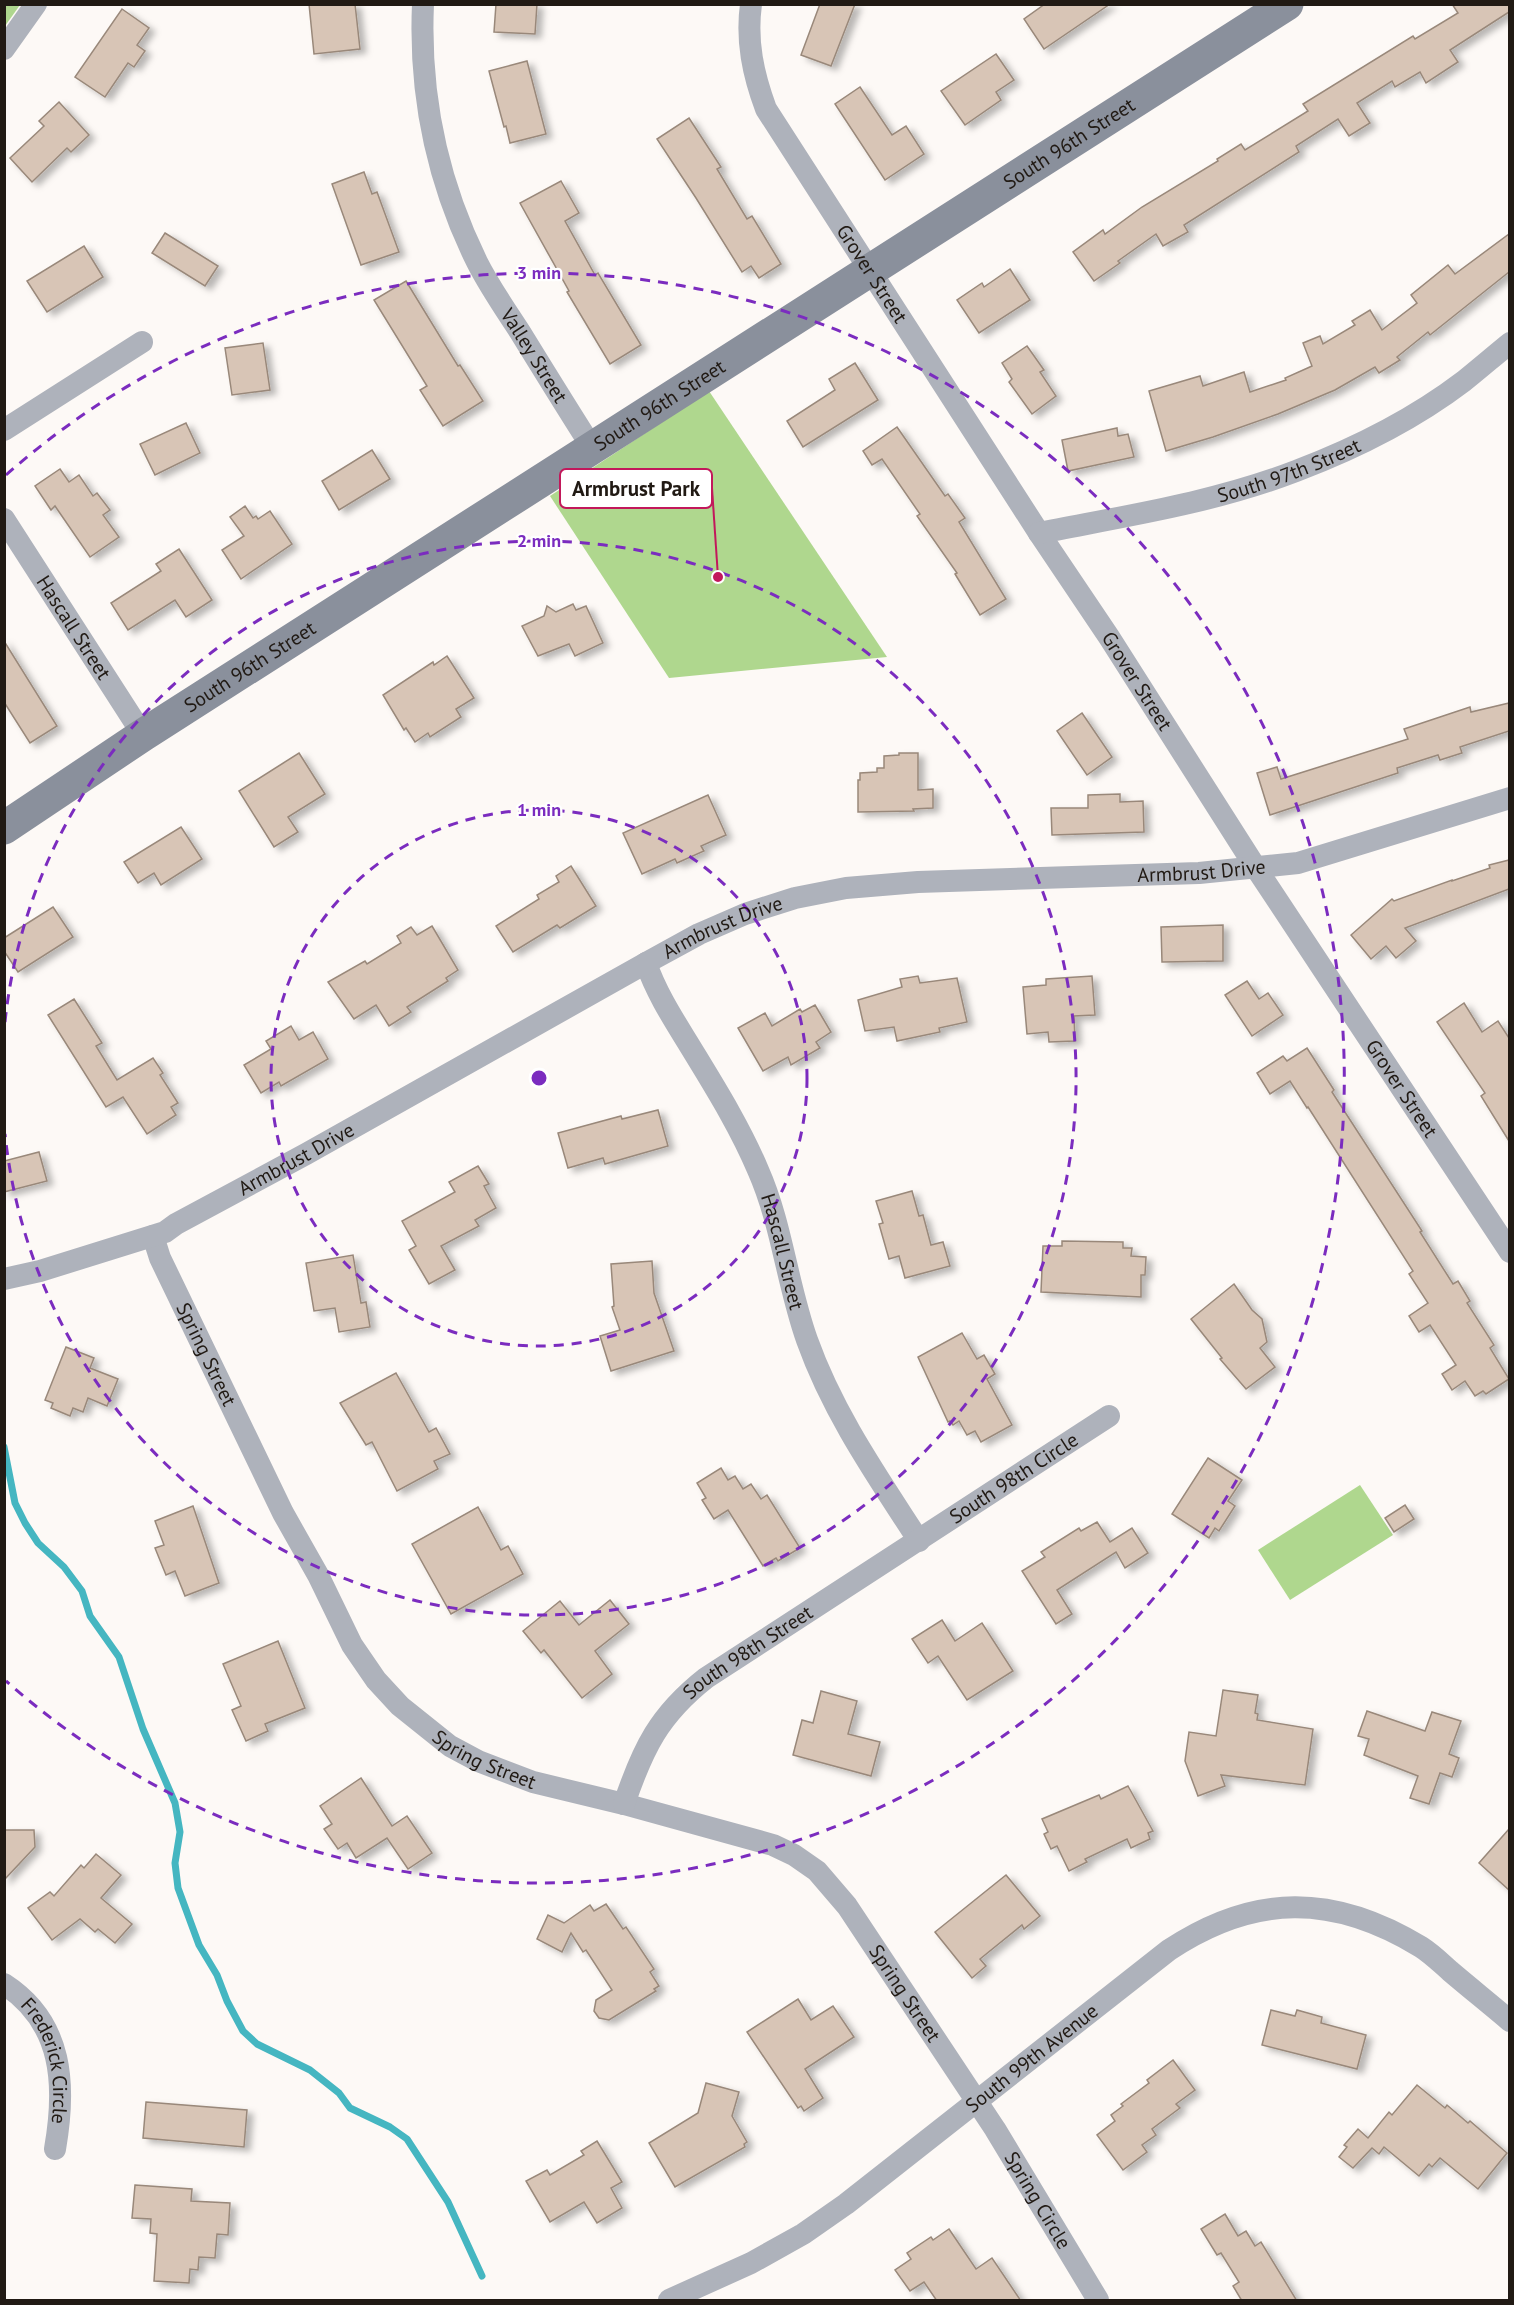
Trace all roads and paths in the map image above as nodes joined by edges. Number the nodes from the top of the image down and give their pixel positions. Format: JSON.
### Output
{"nodes":[{"id":1,"x":36,"y":4,"type":"edge"},
{"id":2,"x":423,"y":4,"type":"edge"},
{"id":3,"x":751,"y":4,"type":"edge"},
{"id":4,"x":1287,"y":4,"type":"edge"},
{"id":5,"x":4,"y":49,"type":"edge"},
{"id":6,"x":869,"y":272,"type":"junction"},
{"id":7,"x":142,"y":342,"type":"dead end"},
{"id":8,"x":1509,"y":343,"type":"edge"},
{"id":9,"x":4,"y":430,"type":"edge"},
{"id":10,"x":593,"y":449,"type":"junction"},
{"id":11,"x":4,"y":519,"type":"edge"},
{"id":12,"x":1039,"y":533,"type":"junction"},
{"id":13,"x":143,"y":735,"type":"junction"},
{"id":14,"x":1509,"y":798,"type":"edge"},
{"id":15,"x":4,"y":828,"type":"edge"},
{"id":16,"x":1256,"y":868,"type":"junction"},
{"id":17,"x":646,"y":963,"type":"junction"},
{"id":18,"x":153,"y":1236,"type":"junction"},
{"id":19,"x":1509,"y":1252,"type":"edge"},
{"id":20,"x":4,"y":1279,"type":"edge"},
{"id":21,"x":1109,"y":1416,"type":"dead end"},
{"id":22,"x":919,"y":1541,"type":"junction"},
{"id":23,"x":624,"y":1804,"type":"junction"},
{"id":24,"x":4,"y":1984,"type":"edge"},
{"id":25,"x":1509,"y":2021,"type":"edge"},
{"id":26,"x":976,"y":2102,"type":"junction"},
{"id":27,"x":55,"y":2149,"type":"dead end"},
{"id":28,"x":669,"y":2301,"type":"edge"},
{"id":29,"x":1098,"y":2301,"type":"edge"}],
"edges":[{"from":1,"to":5,"type":"street"},
{"from":2,"to":10,"type":"street","name":"Valley Street"},
{"from":3,"to":6,"type":"street","name":"Grover Street"},
{"from":4,"to":6,"type":"street","name":"South 96th Street"},
{"from":6,"to":10,"type":"street","name":"South 96th Street"},
{"from":6,"to":12,"type":"street","name":"Grover Street"},
{"from":7,"to":9,"type":"street"},
{"from":8,"to":12,"type":"street","name":"South 97th Street"},
{"from":10,"to":13,"type":"street","name":"South 96th Street"},
{"from":11,"to":13,"type":"street","name":"Hascall Street"},
{"from":12,"to":16,"type":"street","name":"Grover Street"},
{"from":13,"to":15,"type":"street","name":"South 96th Street"},
{"from":14,"to":16,"type":"street","name":"Armbrust Drive"},
{"from":16,"to":17,"type":"street","name":"Armbrust Drive"},
{"from":16,"to":19,"type":"street","name":"Grover Street"},
{"from":17,"to":18,"type":"street","name":"Armbrust Drive"},
{"from":17,"to":22,"type":"street","name":"Hascall Street"},
{"from":18,"to":20,"type":"street","name":"Armbrust Drive"},
{"from":18,"to":23,"type":"street","name":"Spring Street"},
{"from":21,"to":22,"type":"street","name":"South 98th Circle"},
{"from":22,"to":23,"type":"street","name":"South 98th Street"},
{"from":23,"to":26,"type":"street","name":"Spring Street"},
{"from":24,"to":27,"type":"street","name":"Frederick Circle"},
{"from":25,"to":26,"type":"street","name":"South 99th Avenue"},
{"from":26,"to":28,"type":"street","name":"South 99th Avenue"},
{"from":26,"to":29,"type":"street","name":"Spring Circle"}]}
